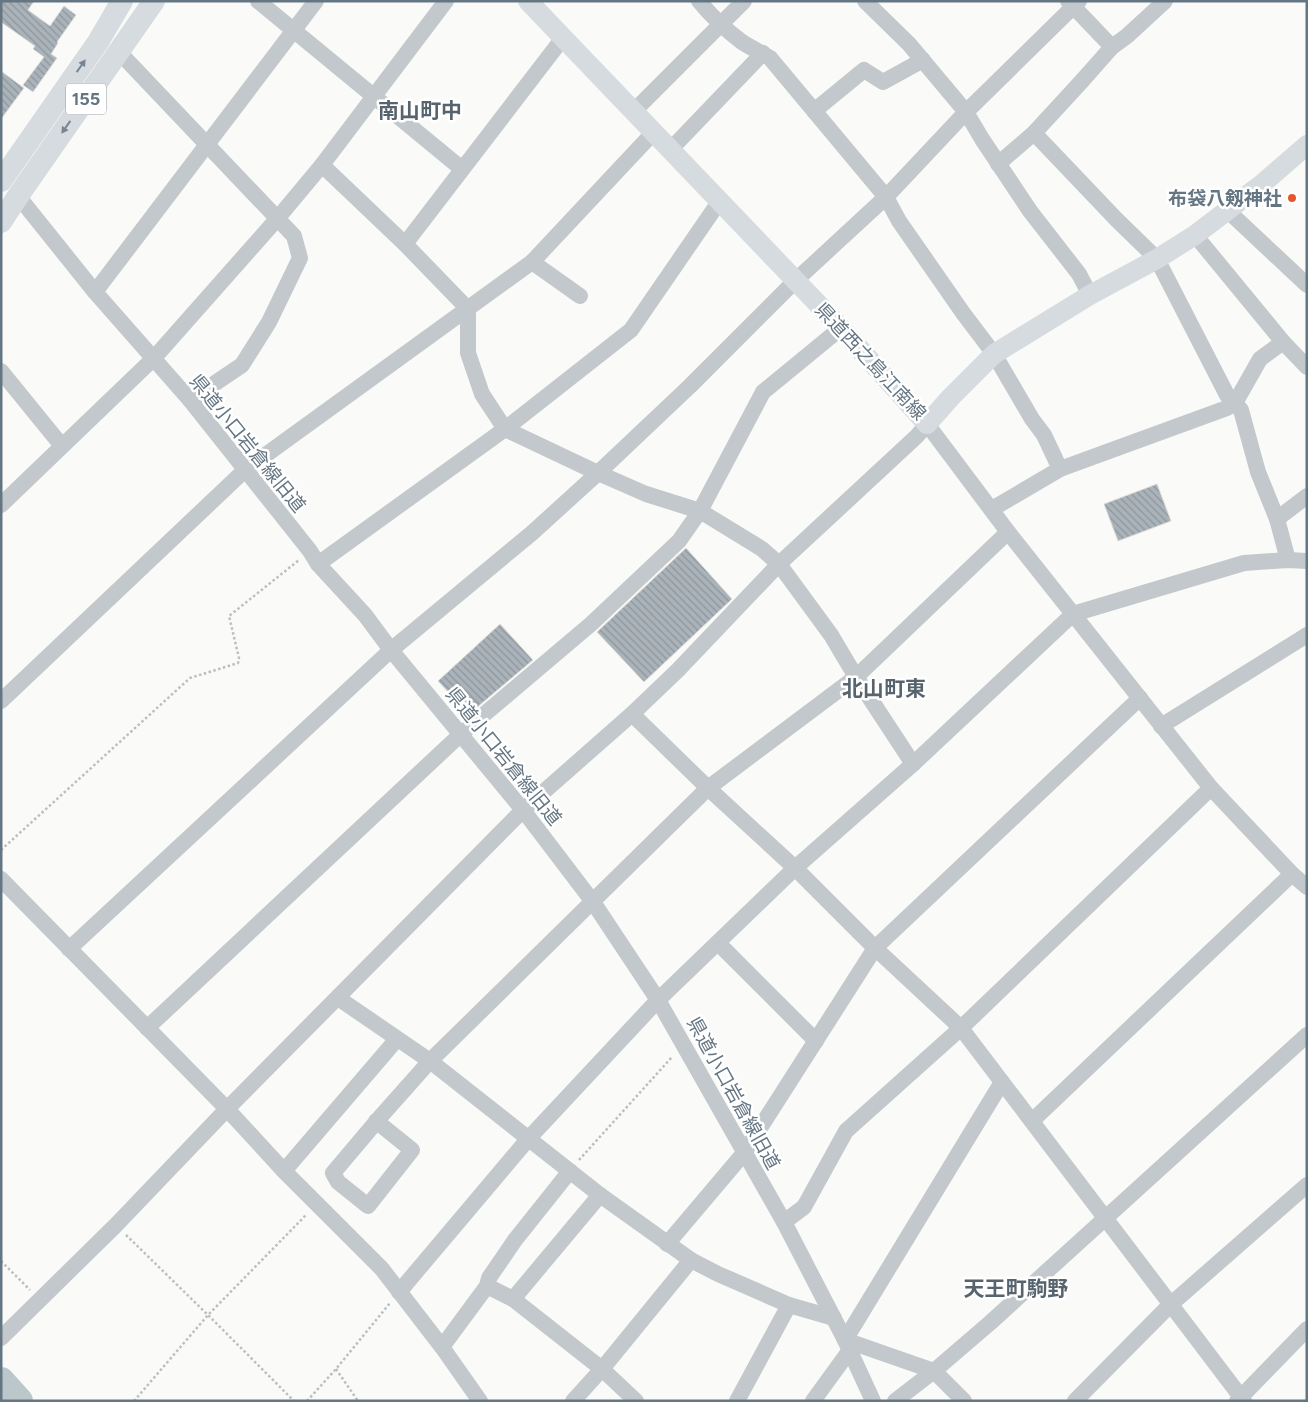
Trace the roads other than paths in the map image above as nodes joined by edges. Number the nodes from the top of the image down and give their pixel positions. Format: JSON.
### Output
{"nodes":[{"id":1,"x":154,"y":1,"type":"edge"},
{"id":2,"x":258,"y":1,"type":"edge"},
{"id":3,"x":316,"y":1,"type":"edge"},
{"id":4,"x":446,"y":1,"type":"edge"},
{"id":5,"x":528,"y":1,"type":"edge"},
{"id":6,"x":699,"y":1,"type":"edge"},
{"id":7,"x":744,"y":1,"type":"edge"},
{"id":8,"x":865,"y":1,"type":"edge"},
{"id":9,"x":1164,"y":1,"type":"edge"},
{"id":10,"x":120,"y":2,"type":"edge"},
{"id":11,"x":1074,"y":3,"type":"edge"},
{"id":12,"x":720,"y":24,"type":"junction"},
{"id":13,"x":293,"y":32,"type":"junction"},
{"id":14,"x":563,"y":38,"type":"junction"},
{"id":15,"x":1112,"y":47,"type":"junction"},
{"id":16,"x":119,"y":52,"type":"junction"},
{"id":17,"x":763,"y":53,"type":"junction"},
{"id":18,"x":923,"y":60,"type":"junction"},
{"id":19,"x":374,"y":96,"type":"junction"},
{"id":20,"x":814,"y":111,"type":"junction"},
{"id":21,"x":633,"y":112,"type":"junction"},
{"id":22,"x":966,"y":112,"type":"junction"},
{"id":23,"x":653,"y":133,"type":"junction"},
{"id":24,"x":1034,"y":133,"type":"junction"},
{"id":25,"x":206,"y":145,"type":"junction"},
{"id":26,"x":1307,"y":145,"type":"edge"},
{"id":27,"x":670,"y":150,"type":"junction"},
{"id":28,"x":998,"y":164,"type":"junction"},
{"id":29,"x":322,"y":166,"type":"junction"},
{"id":30,"x":462,"y":169,"type":"junction"},
{"id":31,"x":6,"y":183,"type":"edge"},
{"id":32,"x":886,"y":196,"type":"junction"},
{"id":33,"x":719,"y":202,"type":"junction"},
{"id":34,"x":1228,"y":211,"type":"junction"},
{"id":35,"x":277,"y":219,"type":"junction"},
{"id":36,"x":1,"y":222,"type":"edge"},
{"id":37,"x":1195,"y":235,"type":"junction"},
{"id":38,"x":405,"y":244,"type":"junction"},
{"id":39,"x":1157,"y":259,"type":"junction"},
{"id":40,"x":532,"y":262,"type":"junction"},
{"id":41,"x":795,"y":281,"type":"junction"},
{"id":42,"x":1307,"y":285,"type":"edge"},
{"id":43,"x":95,"y":292,"type":"junction"},
{"id":44,"x":1090,"y":295,"type":"junction"},
{"id":45,"x":580,"y":296,"type":"dead end"},
{"id":46,"x":468,"y":309,"type":"junction"},
{"id":47,"x":841,"y":328,"type":"junction"},
{"id":48,"x":1282,"y":342,"type":"junction"},
{"id":49,"x":994,"y":354,"type":"junction"},
{"id":50,"x":154,"y":358,"type":"junction"},
{"id":51,"x":1304,"y":358,"type":"edge"},
{"id":52,"x":1,"y":371,"type":"edge"},
{"id":53,"x":190,"y":400,"type":"junction"},
{"id":54,"x":1235,"y":403,"type":"junction"},
{"id":55,"x":927,"y":424,"type":"junction"},
{"id":56,"x":505,"y":429,"type":"junction"},
{"id":57,"x":62,"y":446,"type":"junction"},
{"id":58,"x":1060,"y":469,"type":"junction"},
{"id":59,"x":245,"y":470,"type":"junction"},
{"id":60,"x":598,"y":473,"type":"junction"},
{"id":61,"x":1307,"y":496,"type":"edge"},
{"id":62,"x":1,"y":505,"type":"edge"},
{"id":63,"x":992,"y":509,"type":"junction"},
{"id":64,"x":700,"y":511,"type":"junction"},
{"id":65,"x":1277,"y":518,"type":"junction"},
{"id":66,"x":1008,"y":532,"type":"junction"},
{"id":67,"x":314,"y":558,"type":"junction"},
{"id":68,"x":1288,"y":560,"type":"junction"},
{"id":69,"x":1307,"y":562,"type":"edge"},
{"id":70,"x":779,"y":564,"type":"junction"},
{"id":71,"x":1073,"y":614,"type":"junction"},
{"id":72,"x":1307,"y":636,"type":"edge"},
{"id":73,"x":391,"y":650,"type":"junction"},
{"id":74,"x":856,"y":677,"type":"junction"},
{"id":75,"x":1140,"y":698,"type":"junction"},
{"id":76,"x":1,"y":701,"type":"edge"},
{"id":77,"x":632,"y":714,"type":"junction"},
{"id":78,"x":1160,"y":726,"type":"junction"},
{"id":79,"x":461,"y":734,"type":"junction"},
{"id":80,"x":913,"y":764,"type":"junction"},
{"id":81,"x":708,"y":788,"type":"junction"},
{"id":82,"x":1211,"y":788,"type":"junction"},
{"id":83,"x":523,"y":810,"type":"junction"},
{"id":84,"x":795,"y":868,"type":"junction"},
{"id":85,"x":1292,"y":874,"type":"junction"},
{"id":86,"x":1,"y":879,"type":"edge"},
{"id":87,"x":1307,"y":887,"type":"edge"},
{"id":88,"x":593,"y":902,"type":"junction"},
{"id":89,"x":718,"y":943,"type":"junction"},
{"id":90,"x":875,"y":948,"type":"junction"},
{"id":91,"x":69,"y":949,"type":"junction"},
{"id":92,"x":338,"y":998,"type":"junction"},
{"id":93,"x":658,"y":1000,"type":"junction"},
{"id":94,"x":147,"y":1028,"type":"junction"},
{"id":95,"x":961,"y":1028,"type":"junction"},
{"id":96,"x":398,"y":1039,"type":"junction"},
{"id":97,"x":1305,"y":1040,"type":"edge"},
{"id":98,"x":816,"y":1041,"type":"junction"},
{"id":99,"x":430,"y":1062,"type":"junction"},
{"id":100,"x":1002,"y":1082,"type":"junction"},
{"id":101,"x":227,"y":1109,"type":"junction"},
{"id":102,"x":1032,"y":1120,"type":"junction"},
{"id":103,"x":376,"y":1121,"type":"junction"},
{"id":104,"x":529,"y":1138,"type":"junction"},
{"id":105,"x":744,"y":1153,"type":"junction"},
{"id":106,"x":570,"y":1170,"type":"junction"},
{"id":107,"x":284,"y":1171,"type":"junction"},
{"id":108,"x":1307,"y":1185,"type":"edge"},
{"id":109,"x":600,"y":1195,"type":"junction"},
{"id":110,"x":1106,"y":1218,"type":"junction"},
{"id":111,"x":784,"y":1222,"type":"junction"},
{"id":112,"x":667,"y":1244,"type":"junction"},
{"id":113,"x":691,"y":1260,"type":"junction"},
{"id":114,"x":487,"y":1286,"type":"junction"},
{"id":115,"x":399,"y":1292,"type":"junction"},
{"id":116,"x":512,"y":1299,"type":"junction"},
{"id":117,"x":788,"y":1305,"type":"junction"},
{"id":118,"x":1170,"y":1305,"type":"junction"},
{"id":119,"x":834,"y":1318,"type":"junction"},
{"id":120,"x":1307,"y":1329,"type":"edge"},
{"id":121,"x":1,"y":1338,"type":"edge"},
{"id":122,"x":847,"y":1345,"type":"junction"},
{"id":123,"x":442,"y":1347,"type":"junction"},
{"id":124,"x":602,"y":1369,"type":"junction"},
{"id":125,"x":934,"y":1371,"type":"junction"},
{"id":126,"x":1240,"y":1399,"type":"edge"},
{"id":127,"x":480,"y":1401,"type":"edge"},
{"id":128,"x":573,"y":1401,"type":"edge"},
{"id":129,"x":636,"y":1401,"type":"edge"},
{"id":130,"x":737,"y":1401,"type":"edge"},
{"id":131,"x":813,"y":1401,"type":"edge"},
{"id":132,"x":873,"y":1401,"type":"edge"},
{"id":133,"x":895,"y":1401,"type":"edge"},
{"id":134,"x":964,"y":1401,"type":"edge"},
{"id":135,"x":1075,"y":1401,"type":"edge"}],
"edges":[{"from":1,"to":16,"type":"highway","number":"155"},
{"from":2,"to":13,"type":"street"},
{"from":3,"to":13,"type":"street"},
{"from":4,"to":19,"type":"street"},
{"from":5,"to":14,"type":"main road","name":"県道西之島江南線"},
{"from":6,"to":12,"type":"street"},
{"from":7,"to":12,"type":"street"},
{"from":8,"to":18,"type":"street"},
{"from":9,"to":15,"type":"street"},
{"from":31,"to":10,"type":"highway","number":"155","one_way":true},
{"from":11,"to":15,"type":"street"},
{"from":11,"to":22,"type":"street"},
{"from":12,"to":17,"type":"street"},
{"from":12,"to":21,"type":"street"},
{"from":13,"to":19,"type":"street"},
{"from":13,"to":25,"type":"street"},
{"from":14,"to":21,"type":"main road","name":"県道西之島江南線"},
{"from":14,"to":30,"type":"street"},
{"from":15,"to":24,"type":"street"},
{"from":16,"to":25,"type":"street"},
{"from":16,"to":31,"type":"highway","number":"155","one_way":true},
{"from":17,"to":20,"type":"street"},
{"from":17,"to":27,"type":"street"},
{"from":18,"to":20,"type":"street"},
{"from":18,"to":22,"type":"street"},
{"from":19,"to":29,"type":"street"},
{"from":19,"to":30,"type":"street"},
{"from":20,"to":32,"type":"street"},
{"from":21,"to":23,"type":"main road","name":"県道西之島江南線"},
{"from":22,"to":28,"type":"street"},
{"from":22,"to":32,"type":"street"},
{"from":23,"to":27,"type":"main road","name":"県道西之島江南線"},
{"from":23,"to":40,"type":"street"},
{"from":24,"to":28,"type":"street"},
{"from":24,"to":39,"type":"street"},
{"from":25,"to":35,"type":"street"},
{"from":25,"to":43,"type":"street"},
{"from":26,"to":34,"type":"main road","name":"県道西之島江南線"},
{"from":27,"to":33,"type":"main road","name":"県道西之島江南線"},
{"from":28,"to":44,"type":"street"},
{"from":29,"to":35,"type":"street"},
{"from":29,"to":38,"type":"street"},
{"from":30,"to":38,"type":"street"},
{"from":31,"to":36,"type":"highway","number":"155"},
{"from":31,"to":43,"type":"street","name":"県道小口岩倉線旧道"},
{"from":32,"to":41,"type":"street"},
{"from":32,"to":49,"type":"street"},
{"from":33,"to":41,"type":"main road","name":"県道西之島江南線"},
{"from":33,"to":56,"type":"street"},
{"from":34,"to":37,"type":"main road","name":"県道西之島江南線"},
{"from":34,"to":42,"type":"street"},
{"from":35,"to":50,"type":"street"},
{"from":35,"to":53,"type":"street"},
{"from":37,"to":39,"type":"main road","name":"県道西之島江南線"},
{"from":37,"to":48,"type":"street"},
{"from":38,"to":46,"type":"street"},
{"from":39,"to":44,"type":"main road","name":"県道西之島江南線"},
{"from":39,"to":54,"type":"street"},
{"from":40,"to":45,"type":"street"},
{"from":40,"to":46,"type":"street"},
{"from":41,"to":47,"type":"main road","name":"県道西之島江南線"},
{"from":41,"to":60,"type":"street"},
{"from":43,"to":50,"type":"street","name":"県道小口岩倉線旧道"},
{"from":44,"to":49,"type":"main road","name":"県道西之島江南線"},
{"from":46,"to":56,"type":"street"},
{"from":46,"to":59,"type":"street"},
{"from":47,"to":55,"type":"main road","name":"県道西之島江南線"},
{"from":47,"to":64,"type":"street"},
{"from":48,"to":51,"type":"street"},
{"from":48,"to":54,"type":"street"},
{"from":49,"to":55,"type":"main road","name":"県道西之島江南線"},
{"from":49,"to":58,"type":"street"},
{"from":50,"to":53,"type":"street","name":"県道小口岩倉線旧道"},
{"from":50,"to":57,"type":"street"},
{"from":52,"to":57,"type":"street"},
{"from":53,"to":59,"type":"street","name":"県道小口岩倉線旧道"},
{"from":54,"to":58,"type":"street"},
{"from":54,"to":65,"type":"street"},
{"from":55,"to":63,"type":"street"},
{"from":55,"to":70,"type":"street"},
{"from":56,"to":60,"type":"street"},
{"from":56,"to":67,"type":"street"},
{"from":57,"to":62,"type":"street"},
{"from":58,"to":63,"type":"street"},
{"from":59,"to":67,"type":"street","name":"県道小口岩倉線旧道"},
{"from":59,"to":76,"type":"street"},
{"from":60,"to":64,"type":"street"},
{"from":60,"to":73,"type":"street"},
{"from":61,"to":65,"type":"street"},
{"from":63,"to":66,"type":"street"},
{"from":64,"to":70,"type":"street"},
{"from":64,"to":79,"type":"street"},
{"from":65,"to":68,"type":"street"},
{"from":66,"to":71,"type":"street"},
{"from":66,"to":74,"type":"street"},
{"from":67,"to":73,"type":"street","name":"県道小口岩倉線旧道"},
{"from":68,"to":69,"type":"street"},
{"from":68,"to":71,"type":"street"},
{"from":70,"to":74,"type":"street"},
{"from":70,"to":77,"type":"street"},
{"from":71,"to":75,"type":"street"},
{"from":71,"to":80,"type":"street"},
{"from":72,"to":78,"type":"street"},
{"from":73,"to":79,"type":"street","name":"県道小口岩倉線旧道"},
{"from":73,"to":91,"type":"street"},
{"from":74,"to":80,"type":"street"},
{"from":74,"to":81,"type":"street"},
{"from":75,"to":78,"type":"street"},
{"from":75,"to":90,"type":"street"},
{"from":77,"to":81,"type":"street"},
{"from":77,"to":83,"type":"street"},
{"from":78,"to":82,"type":"street"},
{"from":79,"to":83,"type":"street","name":"県道小口岩倉線旧道"},
{"from":79,"to":94,"type":"street"},
{"from":80,"to":84,"type":"street"},
{"from":81,"to":84,"type":"street"},
{"from":81,"to":88,"type":"street"},
{"from":82,"to":85,"type":"street"},
{"from":82,"to":95,"type":"street"},
{"from":83,"to":88,"type":"street","name":"県道小口岩倉線旧道"},
{"from":83,"to":92,"type":"street"},
{"from":84,"to":89,"type":"street"},
{"from":84,"to":90,"type":"street"},
{"from":85,"to":87,"type":"street"},
{"from":85,"to":102,"type":"street"},
{"from":86,"to":91,"type":"street"},
{"from":88,"to":93,"type":"street","name":"県道小口岩倉線旧道"},
{"from":88,"to":99,"type":"street"},
{"from":89,"to":93,"type":"street"},
{"from":89,"to":98,"type":"street"},
{"from":90,"to":95,"type":"street"},
{"from":90,"to":98,"type":"street"},
{"from":91,"to":94,"type":"street"},
{"from":92,"to":96,"type":"street"},
{"from":92,"to":101,"type":"street"},
{"from":93,"to":104,"type":"street"},
{"from":93,"to":105,"type":"street","name":"県道小口岩倉線旧道"},
{"from":94,"to":101,"type":"street"},
{"from":95,"to":100,"type":"street"},
{"from":95,"to":111,"type":"street"},
{"from":96,"to":99,"type":"street"},
{"from":96,"to":107,"type":"street"},
{"from":97,"to":110,"type":"street"},
{"from":98,"to":105,"type":"street"},
{"from":99,"to":103,"type":"street"},
{"from":99,"to":104,"type":"street"},
{"from":100,"to":102,"type":"street"},
{"from":100,"to":122,"type":"street"},
{"from":101,"to":107,"type":"street"},
{"from":101,"to":121,"type":"street"},
{"from":102,"to":110,"type":"street"},
{"from":103,"to":103,"type":"street"},
{"from":104,"to":106,"type":"street"},
{"from":104,"to":115,"type":"street"},
{"from":105,"to":111,"type":"street","name":"県道小口岩倉線旧道"},
{"from":105,"to":112,"type":"street"},
{"from":106,"to":109,"type":"street"},
{"from":106,"to":114,"type":"street"},
{"from":107,"to":115,"type":"street"},
{"from":108,"to":118,"type":"street"},
{"from":109,"to":112,"type":"street"},
{"from":109,"to":116,"type":"street"},
{"from":110,"to":118,"type":"street"},
{"from":110,"to":125,"type":"street"},
{"from":111,"to":119,"type":"street","name":"県道小口岩倉線旧道"},
{"from":112,"to":113,"type":"street"},
{"from":113,"to":117,"type":"street"},
{"from":113,"to":124,"type":"street"},
{"from":114,"to":116,"type":"street"},
{"from":114,"to":123,"type":"street"},
{"from":115,"to":123,"type":"street"},
{"from":116,"to":124,"type":"street"},
{"from":117,"to":119,"type":"street"},
{"from":117,"to":130,"type":"street"},
{"from":118,"to":126,"type":"street"},
{"from":118,"to":135,"type":"street"},
{"from":119,"to":122,"type":"street","name":"県道小口岩倉線旧道"},
{"from":120,"to":126,"type":"street"},
{"from":122,"to":125,"type":"street"},
{"from":122,"to":131,"type":"street"},
{"from":122,"to":132,"type":"street","name":"県道小口岩倉線旧道"},
{"from":123,"to":127,"type":"street"},
{"from":124,"to":128,"type":"street"},
{"from":124,"to":129,"type":"street"},
{"from":125,"to":133,"type":"street"},
{"from":125,"to":134,"type":"street"}]}
